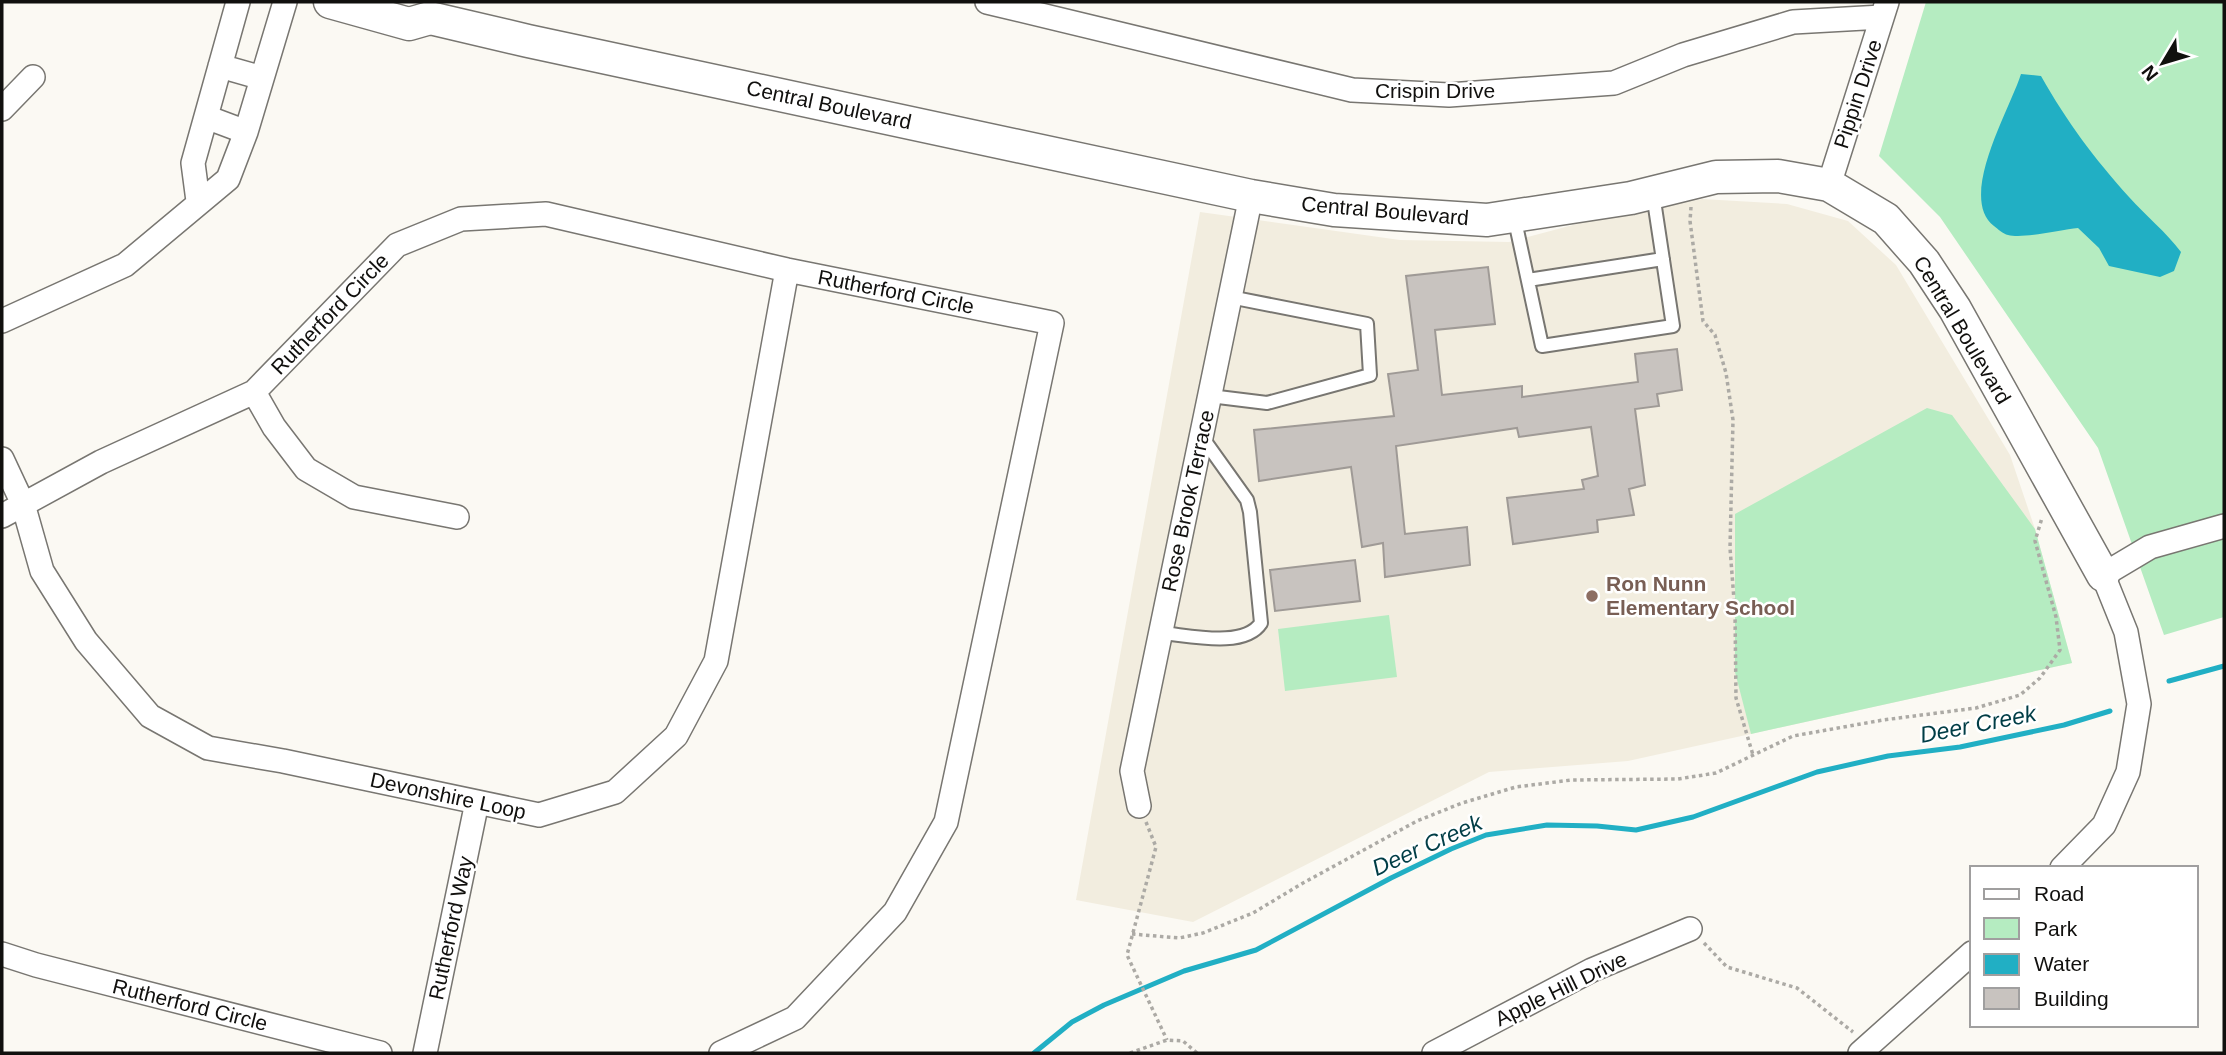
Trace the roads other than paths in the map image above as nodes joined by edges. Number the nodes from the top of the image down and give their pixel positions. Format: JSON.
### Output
{"nodes":[{"id":1,"x":238,"y":2,"type":"edge"},
{"id":2,"x":285,"y":2,"type":"edge"},
{"id":3,"x":330,"y":2,"type":"edge"},
{"id":4,"x":987,"y":2,"type":"edge"},
{"id":5,"x":422,"y":10,"type":"edge"},
{"id":6,"x":1884,"y":10,"type":"edge"},
{"id":7,"x":220,"y":66,"type":"junction"},
{"id":8,"x":33,"y":77,"type":"dead end"},
{"id":9,"x":262,"y":78,"type":"junction"},
{"id":10,"x":2,"y":109,"type":"edge"},
{"id":11,"x":206,"y":117,"type":"junction"},
{"id":12,"x":246,"y":132,"type":"junction"},
{"id":13,"x":1829,"y":185,"type":"junction"},
{"id":14,"x":1653,"y":193,"type":"junction"},
{"id":15,"x":1251,"y":196,"type":"junction"},
{"id":16,"x":198,"y":201,"type":"junction"},
{"id":17,"x":1514,"y":216,"type":"junction"},
{"id":18,"x":1663,"y":259,"type":"junction"},
{"id":19,"x":787,"y":270,"type":"junction"},
{"id":20,"x":1528,"y":280,"type":"junction"},
{"id":21,"x":1230,"y":297,"type":"junction"},
{"id":22,"x":2,"y":321,"type":"edge"},
{"id":23,"x":254,"y":392,"type":"junction"},
{"id":24,"x":1210,"y":396,"type":"junction"},
{"id":25,"x":1202,"y":436,"type":"junction"},
{"id":26,"x":2,"y":459,"type":"edge"},
{"id":27,"x":23,"y":504,"type":"junction"},
{"id":28,"x":2,"y":516,"type":"edge"},
{"id":29,"x":457,"y":517,"type":"dead end"},
{"id":30,"x":2224,"y":526,"type":"edge"},
{"id":31,"x":2103,"y":575,"type":"junction"},
{"id":32,"x":1161,"y":633,"type":"junction"},
{"id":33,"x":477,"y":802,"type":"junction"},
{"id":34,"x":1139,"y":806,"type":"road end"},
{"id":35,"x":2065,"y":866,"type":"edge"},
{"id":36,"x":1690,"y":929,"type":"road end"},
{"id":37,"x":2,"y":954,"type":"edge"},
{"id":38,"x":1970,"y":955,"type":"edge"},
{"id":39,"x":1864,"y":1049,"type":"edge"},
{"id":40,"x":380,"y":1053,"type":"edge"},
{"id":41,"x":425,"y":1053,"type":"edge"},
{"id":42,"x":721,"y":1053,"type":"edge"},
{"id":43,"x":1434,"y":1053,"type":"edge"}],
"edges":[{"from":1,"to":7,"type":"street"},
{"from":2,"to":9,"type":"street"},
{"from":3,"to":5,"type":"street","name":"Central Boulevard"},
{"from":4,"to":6,"type":"street","name":"Crispin Drive"},
{"from":5,"to":15,"type":"street","name":"Central Boulevard"},
{"from":6,"to":13,"type":"street","name":"Pippin Drive"},
{"from":7,"to":9,"type":"street"},
{"from":7,"to":11,"type":"street"},
{"from":8,"to":10,"type":"street"},
{"from":9,"to":12,"type":"street"},
{"from":11,"to":12,"type":"street"},
{"from":11,"to":16,"type":"street"},
{"from":12,"to":16,"type":"street"},
{"from":13,"to":14,"type":"street","name":"Central Boulevard"},
{"from":13,"to":31,"type":"street","name":"Central Boulevard"},
{"from":14,"to":17,"type":"street","name":"Central Boulevard"},
{"from":14,"to":18,"type":"lane"},
{"from":15,"to":17,"type":"street","name":"Central Boulevard"},
{"from":15,"to":21,"type":"street","name":"Rose Brook Terrace"},
{"from":16,"to":22,"type":"street"},
{"from":17,"to":20,"type":"lane"},
{"from":18,"to":20,"type":"lane"},
{"from":18,"to":20,"type":"lane"},
{"from":19,"to":23,"type":"street","name":"Rutherford Circle"},
{"from":19,"to":33,"type":"street","name":"Devonshire Loop"},
{"from":19,"to":42,"type":"street","name":"Rutherford Circle"},
{"from":21,"to":24,"type":"street","name":"Rose Brook Terrace"},
{"from":21,"to":24,"type":"lane"},
{"from":23,"to":27,"type":"street","name":"Rutherford Circle"},
{"from":23,"to":29,"type":"street"},
{"from":24,"to":25,"type":"street","name":"Rose Brook Terrace"},
{"from":25,"to":32,"type":"street","name":"Rose Brook Terrace"},
{"from":25,"to":32,"type":"lane"},
{"from":26,"to":27,"type":"street","name":"Devonshire Loop"},
{"from":27,"to":28,"type":"street","name":"Rutherford Circle"},
{"from":27,"to":33,"type":"street","name":"Devonshire Loop"},
{"from":30,"to":31,"type":"street"},
{"from":31,"to":35,"type":"street"},
{"from":32,"to":34,"type":"street","name":"Rose Brook Terrace"},
{"from":33,"to":41,"type":"street","name":"Rutherford Way"},
{"from":36,"to":43,"type":"street","name":"Apple Hill Drive"},
{"from":37,"to":40,"type":"street","name":"Rutherford Circle"},
{"from":38,"to":39,"type":"street"}]}
